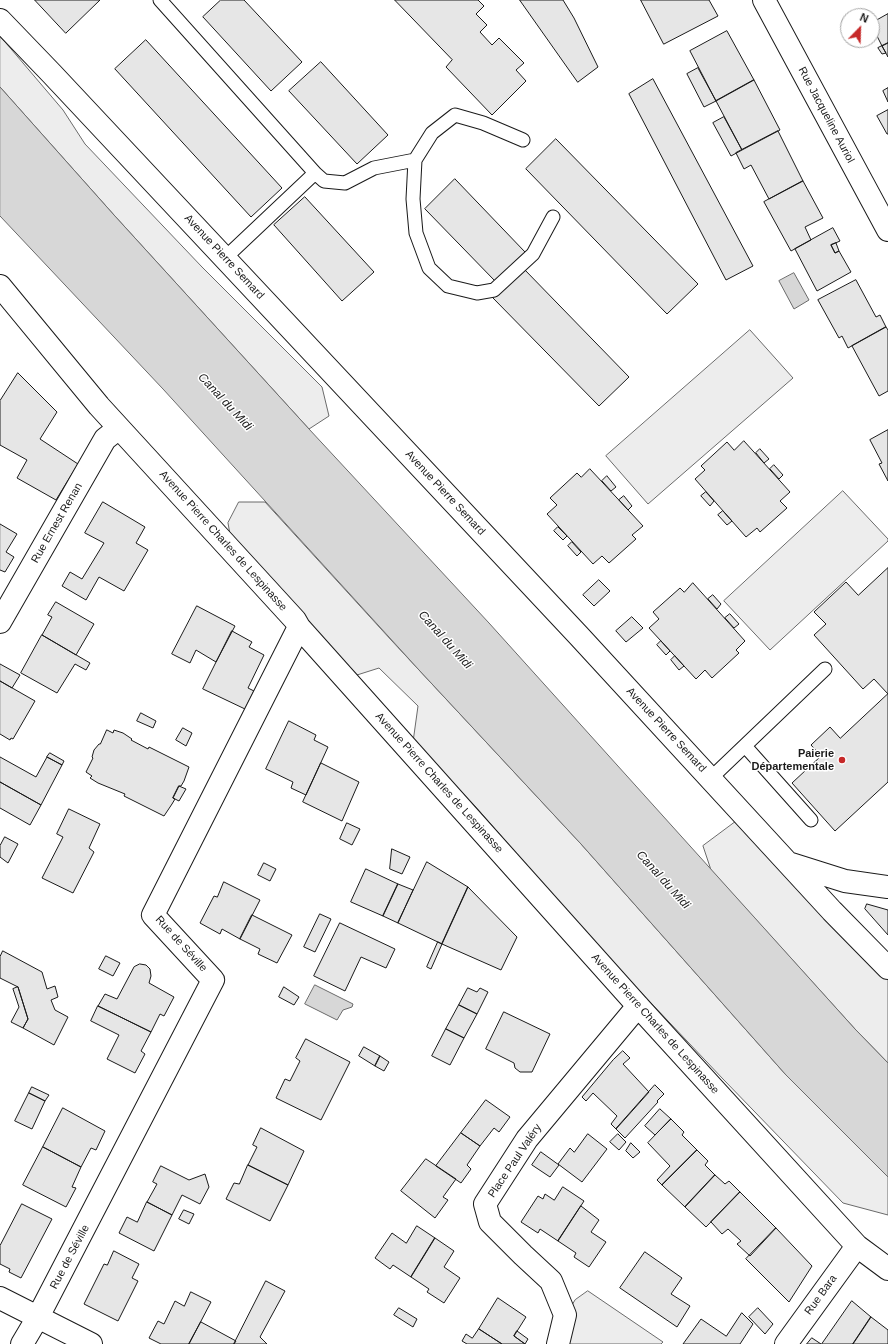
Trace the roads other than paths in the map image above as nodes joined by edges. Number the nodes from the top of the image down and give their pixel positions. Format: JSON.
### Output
{"nodes":[{"id":1,"x":160,"y":0,"type":"edge"},
{"id":2,"x":764,"y":0,"type":"edge"},
{"id":3,"x":0,"y":20,"type":"edge"},
{"id":4,"x":523,"y":140,"type":"dead end"},
{"id":5,"x":415,"y":160,"type":"junction"},
{"id":6,"x":315,"y":173,"type":"junction"},
{"id":7,"x":553,"y":217,"type":"dead end"},
{"id":8,"x":888,"y":230,"type":"edge"},
{"id":9,"x":225,"y":258,"type":"junction"},
{"id":10,"x":0,"y":286,"type":"edge"},
{"id":11,"x":119,"y":428,"type":"junction"},
{"id":12,"x":0,"y":622,"type":"edge"},
{"id":13,"x":299,"y":627,"type":"junction"},
{"id":14,"x":825,"y":669,"type":"dead end"},
{"id":15,"x":746,"y":746,"type":"junction"},
{"id":16,"x":710,"y":779,"type":"junction"},
{"id":17,"x":811,"y":820,"type":"dead end"},
{"id":18,"x":788,"y":862,"type":"junction"},
{"id":19,"x":888,"y":887,"type":"edge"},
{"id":20,"x":888,"y":968,"type":"edge"},
{"id":21,"x":638,"y":1006,"type":"junction"},
{"id":22,"x":857,"y":1246,"type":"junction"},
{"id":23,"x":888,"y":1269,"type":"edge"},
{"id":24,"x":0,"y":1298,"type":"edge"},
{"id":25,"x":38,"y":1317,"type":"junction"},
{"id":26,"x":22,"y":1344,"type":"edge"},
{"id":27,"x":91,"y":1344,"type":"edge"},
{"id":28,"x":558,"y":1344,"type":"edge"},
{"id":29,"x":786,"y":1344,"type":"edge"}],
"edges":[{"from":1,"to":6,"type":"lane"},
{"from":2,"to":8,"type":"street","name":"Rue Jacqueline Auriol"},
{"from":3,"to":9,"type":"street","name":"Avenue Pierre Semard"},
{"from":4,"to":5,"type":"lane"},
{"from":5,"to":6,"type":"lane"},
{"from":5,"to":7,"type":"lane"},
{"from":6,"to":9,"type":"lane"},
{"from":9,"to":16,"type":"street","name":"Avenue Pierre Semard"},
{"from":10,"to":11,"type":"street","name":"Avenue Pierre Charles de Lespinasse"},
{"from":11,"to":12,"type":"street","name":"Rue Ernest Renan"},
{"from":11,"to":13,"type":"street","name":"Avenue Pierre Charles de Lespinasse"},
{"from":13,"to":21,"type":"street","name":"Avenue Pierre Charles de Lespinasse"},
{"from":13,"to":25,"type":"street","name":"Rue de Séville"},
{"from":14,"to":15,"type":"lane"},
{"from":15,"to":16,"type":"lane"},
{"from":15,"to":17,"type":"lane"},
{"from":16,"to":18,"type":"street","name":"Avenue Pierre Semard"},
{"from":18,"to":19,"type":"street"},
{"from":18,"to":20,"type":"street","name":"Avenue Pierre Semard"},
{"from":21,"to":22,"type":"street","name":"Avenue Pierre Charles de Lespinasse"},
{"from":21,"to":28,"type":"street","name":"Place Paul Valéry"},
{"from":22,"to":23,"type":"street","name":"Avenue Pierre Charles de Lespinasse"},
{"from":22,"to":29,"type":"street","name":"Rue Bara"},
{"from":24,"to":25,"type":"street"},
{"from":25,"to":26,"type":"street","name":"Rue de Séville"},
{"from":25,"to":27,"type":"street"}]}
